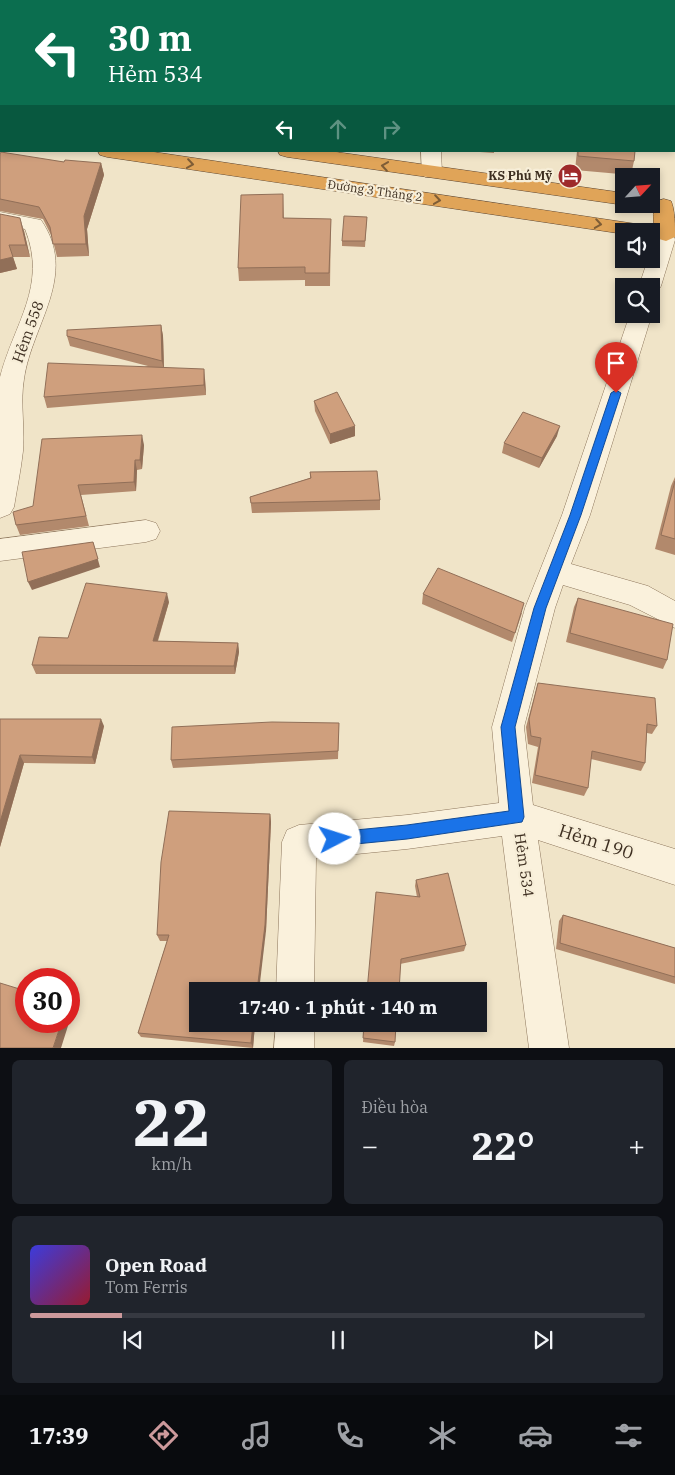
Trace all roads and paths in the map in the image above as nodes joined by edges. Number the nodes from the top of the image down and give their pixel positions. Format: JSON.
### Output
{"nodes":[{"id":1,"x":114,"y":152,"type":"edge"},
{"id":2,"x":294,"y":152,"type":"edge"},
{"id":3,"x":430,"y":152,"type":"edge"},
{"id":4,"x":432,"y":173,"type":"junction"},
{"id":5,"x":564,"y":191,"type":"junction"},
{"id":6,"x":615,"y":198,"type":"edge"},
{"id":7,"x":663,"y":205,"type":"edge"},
{"id":8,"x":0,"y":218,"type":"edge"},
{"id":9,"x":560,"y":219,"type":"junction"},
{"id":10,"x":615,"y":227,"type":"edge"},
{"id":11,"x":664,"y":234,"type":"edge"},
{"id":12,"x":652,"y":278,"type":"edge"},
{"id":13,"x":638,"y":323,"type":"edge"},
{"id":14,"x":0,"y":507,"type":"edge"},
{"id":15,"x":146,"y":530,"type":"dead end"},
{"id":16,"x":0,"y":550,"type":"edge"},
{"id":17,"x":554,"y":571,"type":"junction"},
{"id":18,"x":675,"y":615,"type":"edge"},
{"id":19,"x":517,"y":817,"type":"junction"},
{"id":20,"x":675,"y":867,"type":"edge"},
{"id":21,"x":295,"y":982,"type":"edge"},
{"id":22,"x":295,"y":1032,"type":"edge"},
{"id":23,"x":294,"y":1048,"type":"edge"},
{"id":24,"x":549,"y":1048,"type":"edge"}],
"edges":[{"from":1,"to":9,"type":"highway","name":"Đường 3 Tháng 2","one_way":true},
{"from":4,"to":2,"type":"highway","name":"Đường 3 Tháng 2","one_way":true},
{"from":3,"to":4,"type":"street"},
{"from":4,"to":5,"type":"highway","name":"Đường 3 Tháng 2"},
{"from":5,"to":6,"type":"highway","name":"Đường 3 Tháng 2"},
{"from":5,"to":9,"type":"highway"},
{"from":7,"to":11,"type":"highway"},
{"from":8,"to":14,"type":"street","name":"Hẻm 558"},
{"from":9,"to":10,"type":"highway","name":"Đường 3 Tháng 2","one_way":true},
{"from":11,"to":12,"type":"street"},
{"from":13,"to":17,"type":"street","name":"Hẻm 534"},
{"from":15,"to":16,"type":"street"},
{"from":17,"to":18,"type":"street"},
{"from":17,"to":19,"type":"street","name":"Hẻm 534"},
{"from":19,"to":20,"type":"street","name":"Hẻm 190"},
{"from":19,"to":21,"type":"street"},
{"from":19,"to":24,"type":"street","name":"Hẻm 534"},
{"from":22,"to":23,"type":"street"}]}
